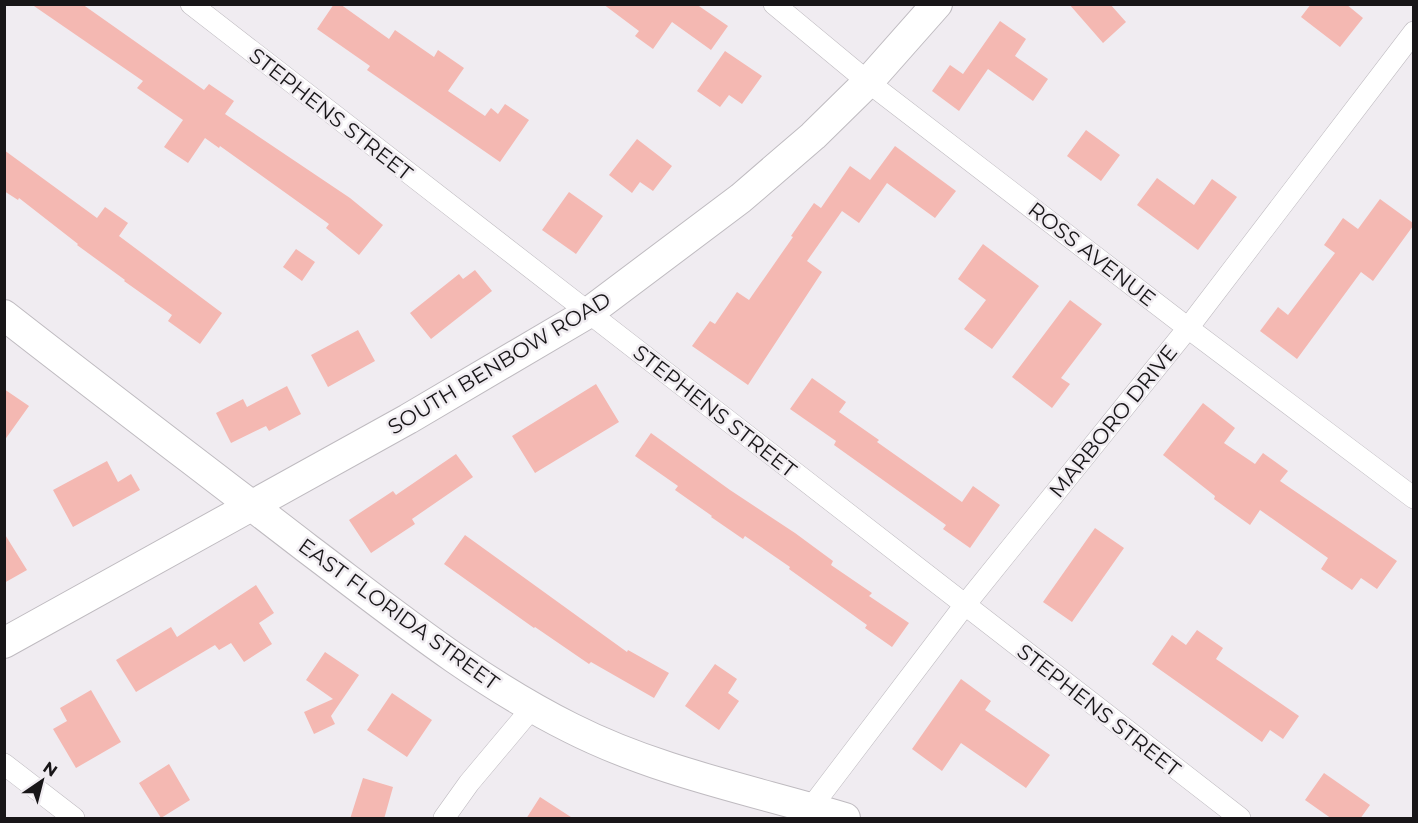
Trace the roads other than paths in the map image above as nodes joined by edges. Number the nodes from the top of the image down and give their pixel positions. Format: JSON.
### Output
{"nodes":[{"id":1,"x":191,"y":4,"type":"edge"},
{"id":2,"x":774,"y":4,"type":"edge"},
{"id":3,"x":937,"y":4,"type":"edge"},
{"id":4,"x":1413,"y":32,"type":"edge"},
{"id":5,"x":868,"y":82,"type":"junction"},
{"id":6,"x":588,"y":313,"type":"junction"},
{"id":7,"x":4,"y":315,"type":"edge"},
{"id":8,"x":1188,"y":328,"type":"junction"},
{"id":9,"x":1413,"y":498,"type":"edge"},
{"id":10,"x":252,"y":506,"type":"junction"},
{"id":11,"x":964,"y":606,"type":"junction"},
{"id":12,"x":4,"y":643,"type":"edge"},
{"id":13,"x":532,"y":708,"type":"junction"},
{"id":14,"x":4,"y":764,"type":"edge"},
{"id":15,"x":807,"y":813,"type":"edge"},
{"id":16,"x":74,"y":819,"type":"edge"},
{"id":17,"x":444,"y":819,"type":"edge"},
{"id":18,"x":844,"y":819,"type":"edge"},
{"id":19,"x":1240,"y":819,"type":"edge"}],
"edges":[{"from":1,"to":6,"type":"street","name":"STEPHENS STREET"},
{"from":2,"to":5,"type":"street","name":"ROSS AVENUE"},
{"from":3,"to":5,"type":"main road","name":"SOUTH BENBOW ROAD"},
{"from":4,"to":8,"type":"street","name":"MARBORO DRIVE"},
{"from":5,"to":6,"type":"main road","name":"SOUTH BENBOW ROAD"},
{"from":5,"to":8,"type":"street","name":"ROSS AVENUE"},
{"from":6,"to":10,"type":"main road","name":"SOUTH BENBOW ROAD"},
{"from":6,"to":11,"type":"street","name":"STEPHENS STREET"},
{"from":7,"to":10,"type":"main road","name":"EAST FLORIDA STREET"},
{"from":8,"to":9,"type":"street","name":"ROSS AVENUE"},
{"from":8,"to":11,"type":"street","name":"MARBORO DRIVE"},
{"from":10,"to":12,"type":"main road","name":"SOUTH BENBOW ROAD"},
{"from":10,"to":13,"type":"main road","name":"EAST FLORIDA STREET"},
{"from":11,"to":15,"type":"street","name":"MARBORO DRIVE"},
{"from":11,"to":19,"type":"street","name":"STEPHENS STREET"},
{"from":13,"to":15,"type":"main road","name":"EAST FLORIDA STREET"},
{"from":13,"to":17,"type":"street"},
{"from":14,"to":16,"type":"street"},
{"from":15,"to":18,"type":"main road","name":"EAST FLORIDA STREET"}]}
